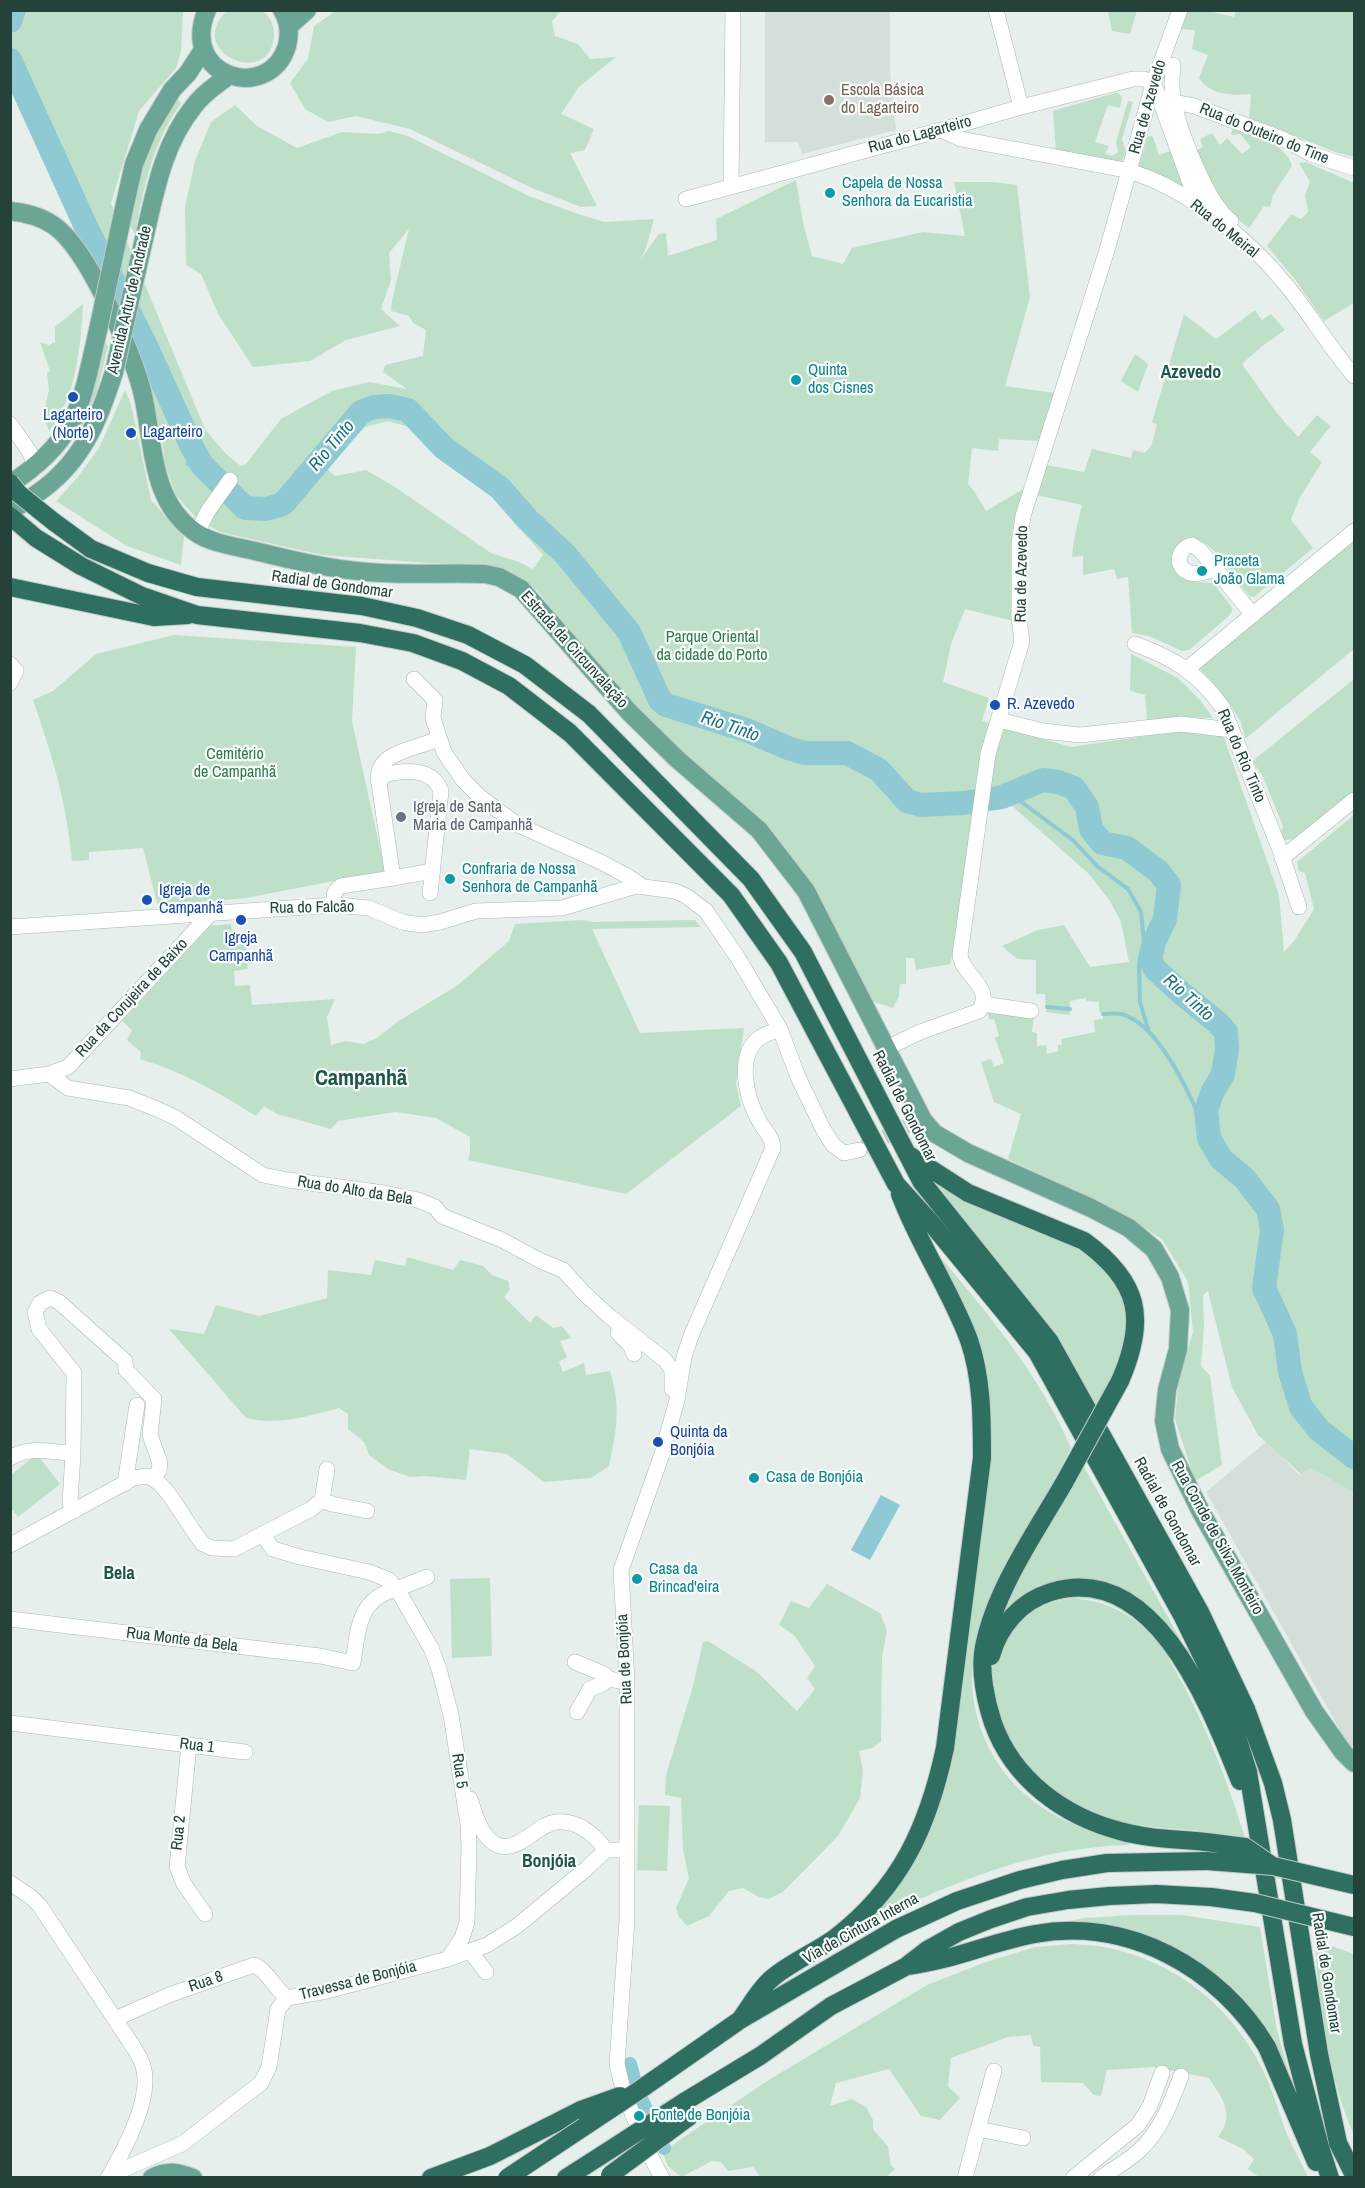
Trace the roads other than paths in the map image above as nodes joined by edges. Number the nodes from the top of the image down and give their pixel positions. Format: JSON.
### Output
{"nodes":[{"id":1,"x":207,"y":10,"type":"edge"},
{"id":2,"x":307,"y":10,"type":"edge"},
{"id":3,"x":733,"y":10,"type":"edge"},
{"id":4,"x":996,"y":10,"type":"edge"},
{"id":5,"x":1180,"y":10,"type":"edge"},
{"id":6,"x":285,"y":19,"type":"edge"},
{"id":7,"x":203,"y":50,"type":"junction"},
{"id":8,"x":1173,"y":70,"type":"dead end"},
{"id":9,"x":229,"y":75,"type":"junction"},
{"id":10,"x":1154,"y":84,"type":"junction"},
{"id":11,"x":1174,"y":102,"type":"junction"},
{"id":12,"x":1021,"y":106,"type":"junction"},
{"id":13,"x":941,"y":130,"type":"junction"},
{"id":14,"x":1354,"y":168,"type":"edge"},
{"id":15,"x":1130,"y":171,"type":"junction"},
{"id":16,"x":731,"y":186,"type":"junction"},
{"id":17,"x":686,"y":199,"type":"dead end"},
{"id":18,"x":1198,"y":205,"type":"junction"},
{"id":19,"x":10,"y":211,"type":"edge"},
{"id":20,"x":1244,"y":241,"type":"junction"},
{"id":21,"x":1354,"y":376,"type":"edge"},
{"id":22,"x":10,"y":424,"type":"edge"},
{"id":23,"x":36,"y":467,"type":"junction"},
{"id":24,"x":230,"y":480,"type":"dead end"},
{"id":25,"x":10,"y":484,"type":"edge"},
{"id":26,"x":10,"y":510,"type":"edge"},
{"id":27,"x":10,"y":516,"type":"edge"},
{"id":28,"x":1354,"y":531,"type":"edge"},
{"id":29,"x":197,"y":533,"type":"junction"},
{"id":30,"x":1215,"y":570,"type":"dead end"},
{"id":31,"x":10,"y":587,"type":"edge"},
{"id":32,"x":197,"y":615,"type":"junction"},
{"id":33,"x":1253,"y":615,"type":"junction"},
{"id":34,"x":1135,"y":644,"type":"dead end"},
{"id":35,"x":1187,"y":669,"type":"junction"},
{"id":36,"x":414,"y":679,"type":"dead end"},
{"id":37,"x":999,"y":720,"type":"junction"},
{"id":38,"x":1232,"y":730,"type":"junction"},
{"id":39,"x":439,"y":738,"type":"junction"},
{"id":40,"x":379,"y":783,"type":"junction"},
{"id":41,"x":1354,"y":800,"type":"edge"},
{"id":42,"x":1282,"y":858,"type":"junction"},
{"id":43,"x":433,"y":871,"type":"junction"},
{"id":44,"x":393,"y":878,"type":"junction"},
{"id":45,"x":642,"y":886,"type":"junction"},
{"id":46,"x":430,"y":893,"type":"dead end"},
{"id":47,"x":334,"y":905,"type":"junction"},
{"id":48,"x":1299,"y":908,"type":"dead end"},
{"id":49,"x":212,"y":912,"type":"junction"},
{"id":50,"x":10,"y":927,"type":"edge"},
{"id":51,"x":983,"y":1004,"type":"junction"},
{"id":52,"x":1031,"y":1011,"type":"dead end"},
{"id":53,"x":780,"y":1029,"type":"junction"},
{"id":54,"x":887,"y":1048,"type":"junction"},
{"id":55,"x":49,"y":1074,"type":"junction"},
{"id":56,"x":10,"y":1079,"type":"edge"},
{"id":57,"x":917,"y":1122,"type":"joint"},
{"id":58,"x":859,"y":1150,"type":"tunnel mouth"},
{"id":59,"x":908,"y":1154,"type":"junction"},
{"id":60,"x":896,"y":1184,"type":"junction"},
{"id":61,"x":601,"y":1308,"type":"junction"},
{"id":62,"x":634,"y":1354,"type":"dead end"},
{"id":63,"x":677,"y":1400,"type":"junction"},
{"id":64,"x":137,"y":1405,"type":"dead end"},
{"id":65,"x":73,"y":1453,"type":"junction"},
{"id":66,"x":10,"y":1458,"type":"edge"},
{"id":67,"x":327,"y":1469,"type":"dead end"},
{"id":68,"x":152,"y":1478,"type":"junction"},
{"id":69,"x":125,"y":1484,"type":"junction"},
{"id":70,"x":322,"y":1500,"type":"junction"},
{"id":71,"x":74,"y":1511,"type":"junction"},
{"id":72,"x":367,"y":1511,"type":"dead end"},
{"id":73,"x":262,"y":1534,"type":"junction"},
{"id":74,"x":10,"y":1545,"type":"edge"},
{"id":75,"x":427,"y":1577,"type":"dead end"},
{"id":76,"x":397,"y":1589,"type":"junction"},
{"id":77,"x":10,"y":1619,"type":"edge"},
{"id":78,"x":575,"y":1662,"type":"dead end"},
{"id":79,"x":608,"y":1679,"type":"junction"},
{"id":80,"x":627,"y":1682,"type":"junction"},
{"id":81,"x":984,"y":1684,"type":"junction"},
{"id":82,"x":577,"y":1712,"type":"dead end"},
{"id":83,"x":10,"y":1723,"type":"edge"},
{"id":84,"x":189,"y":1745,"type":"junction"},
{"id":85,"x":245,"y":1752,"type":"dead end"},
{"id":86,"x":1354,"y":1763,"type":"edge"},
{"id":87,"x":458,"y":1764,"type":"junction"},
{"id":88,"x":1255,"y":1818,"type":"junction"},
{"id":89,"x":606,"y":1850,"type":"junction"},
{"id":90,"x":626,"y":1850,"type":"junction"},
{"id":91,"x":1273,"y":1866,"type":"junction"},
{"id":92,"x":10,"y":1883,"type":"edge"},
{"id":93,"x":1354,"y":1885,"type":"edge"},
{"id":94,"x":206,"y":1914,"type":"dead end"},
{"id":95,"x":1354,"y":1927,"type":"edge"},
{"id":96,"x":470,"y":1951,"type":"junction"},
{"id":97,"x":448,"y":1959,"type":"junction"},
{"id":98,"x":905,"y":1966,"type":"junction"},
{"id":99,"x":486,"y":1972,"type":"dead end"},
{"id":100,"x":287,"y":1998,"type":"junction"},
{"id":101,"x":115,"y":2019,"type":"junction"},
{"id":102,"x":740,"y":2020,"type":"junction"},
{"id":103,"x":994,"y":2071,"type":"dead end"},
{"id":104,"x":1162,"y":2073,"type":"dead end"},
{"id":105,"x":1181,"y":2076,"type":"dead end"},
{"id":106,"x":641,"y":2089,"type":"junction"},
{"id":107,"x":687,"y":2109,"type":"junction"},
{"id":108,"x":978,"y":2129,"type":"junction"},
{"id":109,"x":1023,"y":2138,"type":"dead end"},
{"id":110,"x":1338,"y":2143,"type":"junction"},
{"id":111,"x":1354,"y":2161,"type":"edge"},
{"id":112,"x":1354,"y":2175,"type":"edge"},
{"id":113,"x":109,"y":2176,"type":"edge"},
{"id":114,"x":608,"y":2176,"type":"edge"},
{"id":115,"x":152,"y":2178,"type":"edge"},
{"id":116,"x":193,"y":2178,"type":"edge"},
{"id":117,"x":431,"y":2178,"type":"edge"},
{"id":118,"x":507,"y":2178,"type":"edge"},
{"id":119,"x":566,"y":2178,"type":"edge"},
{"id":120,"x":662,"y":2178,"type":"edge"},
{"id":121,"x":965,"y":2178,"type":"edge"},
{"id":122,"x":1073,"y":2178,"type":"edge"},
{"id":123,"x":1101,"y":2178,"type":"edge"},
{"id":124,"x":1325,"y":2178,"type":"edge"},
{"id":125,"x":1330,"y":2178,"type":"edge"}],
"edges":[{"from":1,"to":7,"type":"main road"},
{"from":2,"to":6,"type":"main road"},
{"from":3,"to":16,"type":"street"},
{"from":4,"to":12,"type":"street"},
{"from":5,"to":10,"type":"street","name":"Rua de Azevedo"},
{"from":6,"to":9,"type":"main road"},
{"from":7,"to":9,"type":"main road"},
{"from":7,"to":23,"type":"main road","name":"Avenida Artur de Andrade","bridge":true},
{"from":8,"to":11,"type":"street","name":"Rua do Outeiro do Tine"},
{"from":9,"to":26,"type":"main road","name":"Avenida Artur de Andrade","bridge":true},
{"from":10,"to":12,"type":"street","name":"Rua do Lagarteiro"},
{"from":10,"to":15,"type":"street","name":"Rua de Azevedo"},
{"from":10,"to":18,"type":"street"},
{"from":11,"to":14,"type":"street","name":"Rua do Outeiro do Tine"},
{"from":11,"to":20,"type":"street","name":"Rua do Outeiro do Tine"},
{"from":12,"to":13,"type":"street","name":"Rua do Lagarteiro"},
{"from":13,"to":15,"type":"street","name":"Rua do Meiral"},
{"from":13,"to":16,"type":"street","name":"Rua do Lagarteiro"},
{"from":15,"to":18,"type":"street","name":"Rua do Meiral"},
{"from":15,"to":37,"type":"street","name":"Rua de Azevedo"},
{"from":16,"to":17,"type":"street","name":"Rua do Lagarteiro"},
{"from":18,"to":20,"type":"street","name":"Rua do Meiral"},
{"from":19,"to":29,"type":"main road","name":"Estrada da Circunvalação"},
{"from":20,"to":21,"type":"street","name":"Rua do Meiral"},
{"from":22,"to":23,"type":"street"},
{"from":23,"to":25,"type":"main road","name":"Avenida Artur de Andrade"},
{"from":24,"to":29,"type":"street"},
{"from":25,"to":59,"type":"highway","name":"Radial de Gondomar","bridge":true},
{"from":27,"to":32,"type":"highway"},
{"from":28,"to":33,"type":"street"},
{"from":29,"to":54,"type":"main road","name":"Estrada da Circunvalação"},
{"from":30,"to":33,"type":"street"},
{"from":31,"to":32,"type":"highway"},
{"from":32,"to":60,"type":"highway"},
{"from":33,"to":35,"type":"street"},
{"from":34,"to":35,"type":"street","name":"Rua do Rio Tinto"},
{"from":35,"to":38,"type":"street","name":"Rua do Rio Tinto"},
{"from":36,"to":39,"type":"street"},
{"from":37,"to":38,"type":"street"},
{"from":37,"to":51,"type":"street","name":"Rua de Azevedo"},
{"from":38,"to":42,"type":"street","name":"Rua do Rio Tinto"},
{"from":39,"to":40,"type":"street"},
{"from":39,"to":45,"type":"street"},
{"from":40,"to":43,"type":"street"},
{"from":40,"to":44,"type":"street"},
{"from":41,"to":42,"type":"street"},
{"from":42,"to":48,"type":"street","name":"Rua do Rio Tinto"},
{"from":43,"to":44,"type":"street"},
{"from":43,"to":46,"type":"street"},
{"from":44,"to":47,"type":"street"},
{"from":45,"to":47,"type":"street","name":"Rua do Falcão"},
{"from":45,"to":53,"type":"street"},
{"from":47,"to":49,"type":"street","name":"Rua do Falcão"},
{"from":49,"to":50,"type":"street","name":"Rua do Falcão"},
{"from":49,"to":55,"type":"street","name":"Rua da Corujeira de Baixo"},
{"from":51,"to":52,"type":"street"},
{"from":51,"to":54,"type":"street"},
{"from":53,"to":58,"type":"street"},
{"from":53,"to":63,"type":"street","name":"Rua de Bonjóia"},
{"from":54,"to":57,"type":"main road","name":"Estrada da Circunvalação"},
{"from":55,"to":56,"type":"street","name":"Rua da Corujeira de Baixo"},
{"from":55,"to":61,"type":"street","name":"Rua do Alto da Bela"},
{"from":57,"to":86,"type":"main road","name":"Rua Conde de Silva Monteiro"},
{"from":59,"to":81,"type":"highway","bridge":true},
{"from":59,"to":110,"type":"highway","name":"Radial de Gondomar"},
{"from":60,"to":88,"type":"highway"},
{"from":60,"to":102,"type":"highway"},
{"from":61,"to":62,"type":"street"},
{"from":61,"to":63,"type":"street","name":"Rua do Alto da Bela"},
{"from":63,"to":80,"type":"street","name":"Rua de Bonjóia"},
{"from":64,"to":69,"type":"street"},
{"from":65,"to":66,"type":"street"},
{"from":65,"to":68,"type":"street"},
{"from":65,"to":71,"type":"street"},
{"from":67,"to":70,"type":"street"},
{"from":68,"to":69,"type":"street"},
{"from":68,"to":73,"type":"street"},
{"from":69,"to":71,"type":"street"},
{"from":70,"to":72,"type":"street"},
{"from":70,"to":73,"type":"street"},
{"from":71,"to":74,"type":"street"},
{"from":73,"to":76,"type":"street"},
{"from":75,"to":76,"type":"street"},
{"from":76,"to":77,"type":"street","name":"Rua Monte da Bela"},
{"from":76,"to":87,"type":"street","name":"Rua 5"},
{"from":78,"to":79,"type":"street"},
{"from":79,"to":80,"type":"street"},
{"from":79,"to":82,"type":"street"},
{"from":80,"to":90,"type":"street","name":"Rua de Bonjóia"},
{"from":81,"to":88,"type":"highway"},
{"from":81,"to":91,"type":"highway","bridge":true},
{"from":83,"to":84,"type":"street","name":"Rua 1"},
{"from":84,"to":85,"type":"street","name":"Rua 1"},
{"from":84,"to":94,"type":"street","name":"Rua 2"},
{"from":87,"to":89,"type":"street"},
{"from":87,"to":97,"type":"street","name":"Rua 5"},
{"from":88,"to":125,"type":"highway"},
{"from":89,"to":90,"type":"street"},
{"from":89,"to":96,"type":"street","name":"Travessa de Bonjóia"},
{"from":90,"to":120,"type":"street","name":"Rua de Bonjóia"},
{"from":91,"to":93,"type":"highway","name":"Via de Cintura Interna","bridge":true},
{"from":91,"to":102,"type":"highway","name":"Via de Cintura Interna","bridge":true},
{"from":92,"to":101,"type":"street"},
{"from":95,"to":98,"type":"highway","bridge":true},
{"from":96,"to":97,"type":"street","name":"Travessa de Bonjóia"},
{"from":96,"to":99,"type":"street"},
{"from":97,"to":100,"type":"street","name":"Travessa de Bonjóia"},
{"from":98,"to":107,"type":"highway"},
{"from":98,"to":124,"type":"highway"},
{"from":100,"to":101,"type":"street","name":"Rua 8"},
{"from":100,"to":113,"type":"street","name":"Travessa de Bonjóia"},
{"from":101,"to":113,"type":"street"},
{"from":102,"to":106,"type":"highway","name":"Via de Cintura Interna"},
{"from":103,"to":108,"type":"street"},
{"from":104,"to":122,"type":"street"},
{"from":105,"to":123,"type":"street"},
{"from":106,"to":117,"type":"highway","bridge":true},
{"from":106,"to":118,"type":"highway","name":"Via de Cintura Interna","bridge":true},
{"from":107,"to":114,"type":"highway","bridge":true},
{"from":107,"to":119,"type":"highway","bridge":true},
{"from":108,"to":109,"type":"street"},
{"from":108,"to":121,"type":"street"},
{"from":110,"to":111,"type":"highway"},
{"from":110,"to":112,"type":"highway","name":"Radial de Gondomar"},
{"from":115,"to":116,"type":"main road"}]}
